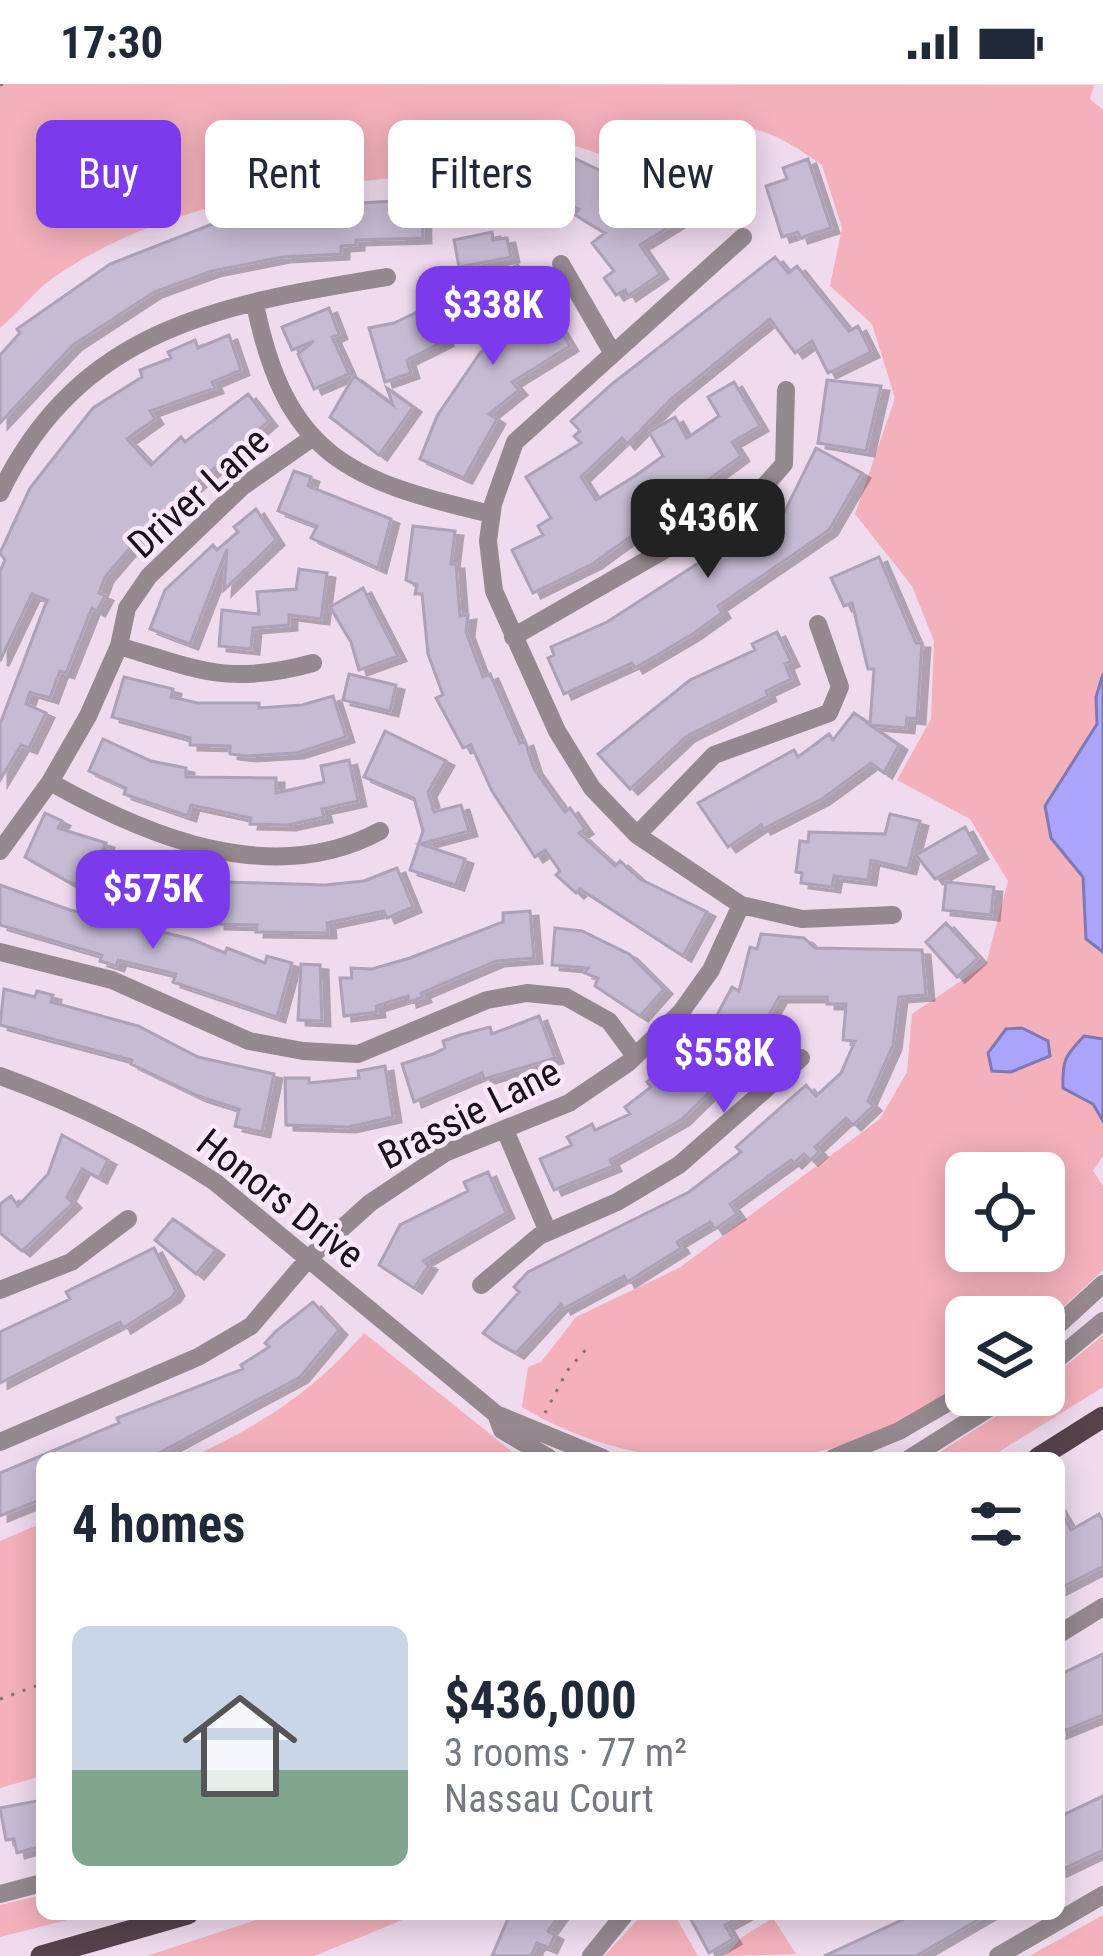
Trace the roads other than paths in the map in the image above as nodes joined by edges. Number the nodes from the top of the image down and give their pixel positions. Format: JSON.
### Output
{"nodes":[{"id":1,"x":742,"y":237,"type":"dead end"},
{"id":2,"x":561,"y":264,"type":"dead end"},
{"id":3,"x":387,"y":277,"type":"dead end"},
{"id":4,"x":255,"y":304,"type":"junction"},
{"id":5,"x":612,"y":352,"type":"junction"},
{"id":6,"x":786,"y":390,"type":"dead end"},
{"id":7,"x":312,"y":438,"type":"junction"},
{"id":8,"x":0,"y":493,"type":"edge"},
{"id":9,"x":491,"y":514,"type":"junction"},
{"id":10,"x":818,"y":624,"type":"dead end"},
{"id":11,"x":513,"y":637,"type":"junction"},
{"id":12,"x":119,"y":646,"type":"junction"},
{"id":13,"x":313,"y":663,"type":"dead end"},
{"id":14,"x":50,"y":782,"type":"junction"},
{"id":15,"x":380,"y":832,"type":"dead end"},
{"id":16,"x":637,"y":835,"type":"junction"},
{"id":17,"x":0,"y":851,"type":"edge"},
{"id":18,"x":741,"y":905,"type":"junction"},
{"id":19,"x":893,"y":915,"type":"dead end"},
{"id":20,"x":0,"y":952,"type":"edge"},
{"id":21,"x":635,"y":1056,"type":"junction"},
{"id":22,"x":801,"y":1058,"type":"dead end"},
{"id":23,"x":0,"y":1076,"type":"edge"},
{"id":24,"x":505,"y":1130,"type":"junction"},
{"id":25,"x":128,"y":1219,"type":"dead end"},
{"id":26,"x":548,"y":1232,"type":"junction"},
{"id":27,"x":308,"y":1259,"type":"junction"},
{"id":28,"x":1103,"y":1284,"type":"edge"},
{"id":29,"x":2,"y":1285,"type":"edge"},
{"id":30,"x":481,"y":1285,"type":"dead end"},
{"id":31,"x":1065,"y":1319,"type":"edge"},
{"id":32,"x":1103,"y":1321,"type":"edge"},
{"id":33,"x":1065,"y":1353,"type":"edge"},
{"id":34,"x":945,"y":1404,"type":"edge"},
{"id":35,"x":496,"y":1414,"type":"junction"},
{"id":36,"x":977,"y":1416,"type":"edge"},
{"id":37,"x":1103,"y":1418,"type":"edge"},
{"id":38,"x":0,"y":1442,"type":"edge"},
{"id":39,"x":539,"y":1452,"type":"edge"},
{"id":40,"x":589,"y":1452,"type":"edge"},
{"id":41,"x":847,"y":1452,"type":"edge"},
{"id":42,"x":920,"y":1452,"type":"edge"},
{"id":43,"x":1048,"y":1452,"type":"edge"},
{"id":44,"x":1103,"y":1607,"type":"edge"},
{"id":45,"x":1065,"y":1630,"type":"edge"},
{"id":46,"x":36,"y":1885,"type":"edge"},
{"id":47,"x":0,"y":1894,"type":"edge"},
{"id":48,"x":1103,"y":1895,"type":"edge"},
{"id":49,"x":1065,"y":1917,"type":"edge"},
{"id":50,"x":167,"y":1920,"type":"edge"},
{"id":51,"x":620,"y":1920,"type":"edge"},
{"id":52,"x":1060,"y":1920,"type":"edge"},
{"id":53,"x":41,"y":1956,"type":"edge"},
{"id":54,"x":591,"y":1956,"type":"edge"},
{"id":55,"x":998,"y":1956,"type":"edge"}],
"edges":[{"from":1,"to":5,"type":"street"},
{"from":2,"to":5,"type":"street"},
{"from":3,"to":4,"type":"street"},
{"from":4,"to":7,"type":"street"},
{"from":4,"to":8,"type":"street"},
{"from":5,"to":9,"type":"street"},
{"from":6,"to":11,"type":"street"},
{"from":7,"to":9,"type":"street"},
{"from":7,"to":12,"type":"street","name":"Driver Lane"},
{"from":9,"to":11,"type":"street"},
{"from":10,"to":16,"type":"street"},
{"from":11,"to":16,"type":"street"},
{"from":12,"to":13,"type":"street"},
{"from":12,"to":14,"type":"street","name":"Driver Lane"},
{"from":14,"to":15,"type":"street"},
{"from":14,"to":17,"type":"street","name":"Driver Lane"},
{"from":16,"to":18,"type":"street"},
{"from":18,"to":19,"type":"street"},
{"from":18,"to":21,"type":"street","name":"Brassie Lane"},
{"from":20,"to":21,"type":"street"},
{"from":21,"to":24,"type":"street","name":"Brassie Lane"},
{"from":22,"to":26,"type":"street"},
{"from":23,"to":27,"type":"street","name":"Honors Drive"},
{"from":24,"to":26,"type":"street"},
{"from":24,"to":27,"type":"street","name":"Brassie Lane"},
{"from":25,"to":29,"type":"street"},
{"from":26,"to":30,"type":"street"},
{"from":27,"to":35,"type":"street","name":"Honors Drive"},
{"from":27,"to":38,"type":"street","name":"Brassie Lane"},
{"from":28,"to":31,"type":"street"},
{"from":32,"to":33,"type":"street"},
{"from":34,"to":41,"type":"street"},
{"from":35,"to":39,"type":"street","name":"Honors Drive"},
{"from":35,"to":40,"type":"street","name":"Honors Drive"},
{"from":36,"to":42,"type":"street"},
{"from":37,"to":43,"type":"main road"},
{"from":44,"to":45,"type":"street"},
{"from":46,"to":47,"type":"street"},
{"from":48,"to":49,"type":"street"},
{"from":50,"to":53,"type":"main road"},
{"from":51,"to":54,"type":"street"},
{"from":52,"to":55,"type":"street"}]}
